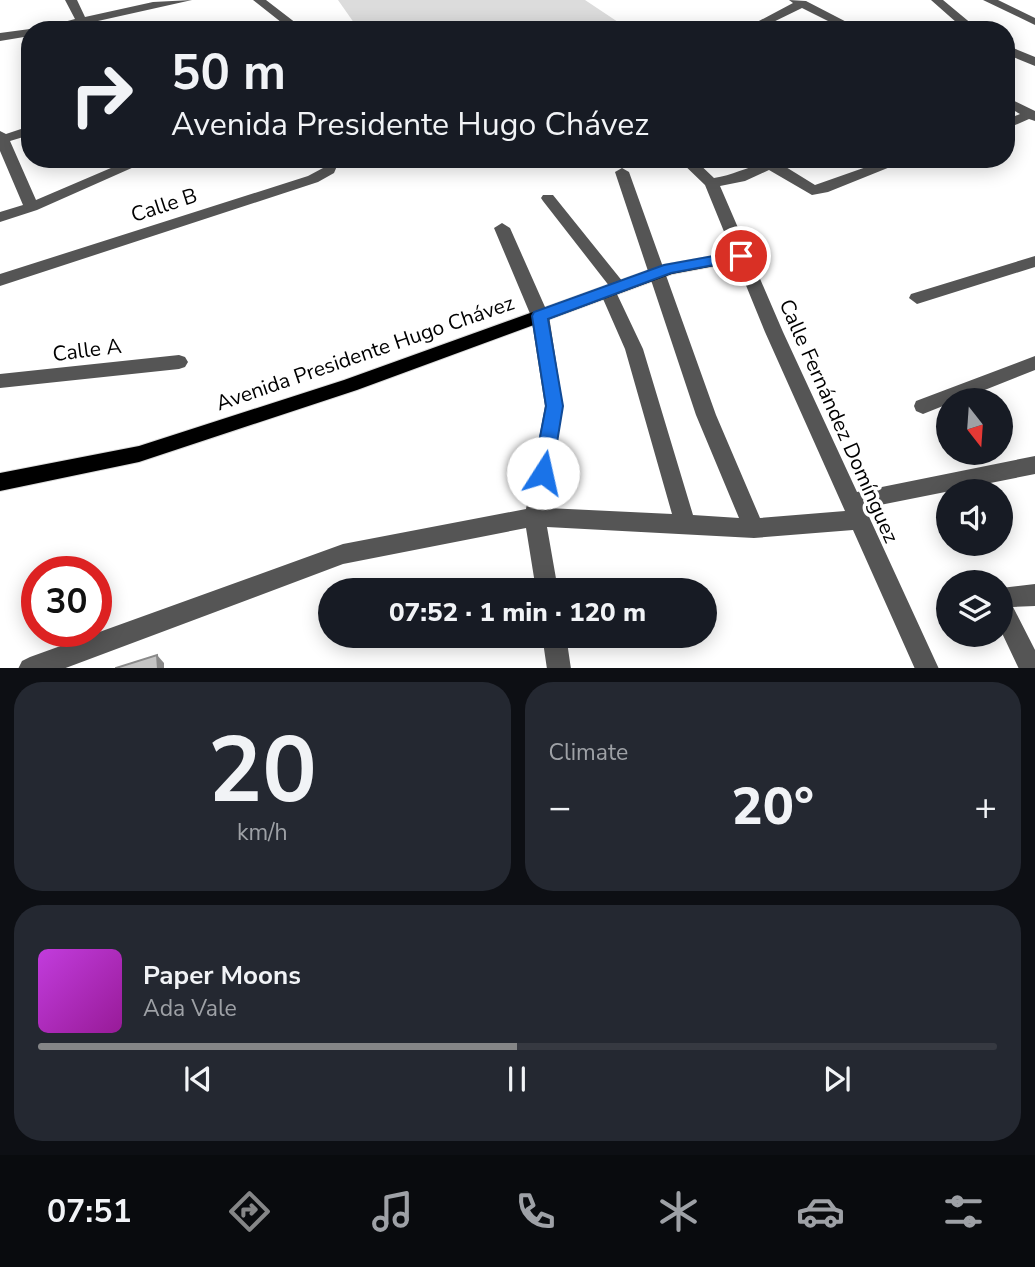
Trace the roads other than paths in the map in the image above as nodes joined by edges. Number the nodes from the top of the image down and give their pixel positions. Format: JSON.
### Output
{"nodes":[{"id":1,"x":71,"y":0,"type":"edge"},
{"id":2,"x":186,"y":0,"type":"edge"},
{"id":3,"x":259,"y":0,"type":"edge"},
{"id":4,"x":937,"y":0,"type":"edge"},
{"id":5,"x":989,"y":0,"type":"edge"},
{"id":6,"x":799,"y":1,"type":"edge"},
{"id":7,"x":82,"y":21,"type":"edge"},
{"id":8,"x":100,"y":21,"type":"edge"},
{"id":9,"x":287,"y":21,"type":"edge"},
{"id":10,"x":764,"y":21,"type":"edge"},
{"id":11,"x":837,"y":21,"type":"edge"},
{"id":12,"x":960,"y":21,"type":"edge"},
{"id":13,"x":1035,"y":22,"type":"edge"},
{"id":14,"x":21,"y":34,"type":"edge"},
{"id":15,"x":0,"y":37,"type":"edge"},
{"id":16,"x":1015,"y":56,"type":"edge"},
{"id":17,"x":1035,"y":62,"type":"edge"},
{"id":18,"x":1015,"y":106,"type":"edge"},
{"id":19,"x":1033,"y":116,"type":"edge"},
{"id":20,"x":1015,"y":122,"type":"edge"},
{"id":21,"x":21,"y":132,"type":"edge"},
{"id":22,"x":1,"y":138,"type":"edge"},
{"id":23,"x":124,"y":168,"type":"edge"},
{"id":24,"x":330,"y":168,"type":"edge"},
{"id":25,"x":695,"y":168,"type":"edge"},
{"id":26,"x":762,"y":168,"type":"edge"},
{"id":27,"x":784,"y":168,"type":"edge"},
{"id":28,"x":879,"y":168,"type":"edge"},
{"id":29,"x":622,"y":172,"type":"dead end"},
{"id":30,"x":711,"y":183,"type":"junction"},
{"id":31,"x":548,"y":198,"type":"dead end"},
{"id":32,"x":32,"y":207,"type":"junction"},
{"id":33,"x":0,"y":217,"type":"edge"},
{"id":34,"x":502,"y":228,"type":"dead end"},
{"id":35,"x":741,"y":256,"type":"junction"},
{"id":36,"x":1035,"y":261,"type":"edge"},
{"id":37,"x":657,"y":273,"type":"junction"},
{"id":38,"x":0,"y":279,"type":"edge"},
{"id":39,"x":613,"y":289,"type":"junction"},
{"id":40,"x":917,"y":298,"type":"dead end"},
{"id":41,"x":540,"y":316,"type":"junction"},
{"id":42,"x":179,"y":362,"type":"dead end"},
{"id":43,"x":1035,"y":363,"type":"edge"},
{"id":44,"x":0,"y":381,"type":"edge"},
{"id":45,"x":923,"y":406,"type":"dead end"},
{"id":46,"x":1035,"y":465,"type":"edge"},
{"id":47,"x":0,"y":482,"type":"edge"},
{"id":48,"x":853,"y":511,"type":"junction"},
{"id":49,"x":535,"y":517,"type":"junction"},
{"id":50,"x":685,"y":523,"type":"junction"},
{"id":51,"x":754,"y":528,"type":"junction"},
{"id":52,"x":545,"y":578,"type":"edge"},
{"id":53,"x":1035,"y":595,"type":"edge"},
{"id":54,"x":556,"y":648,"type":"edge"},
{"id":55,"x":30,"y":668,"type":"edge"},
{"id":56,"x":559,"y":668,"type":"edge"},
{"id":57,"x":927,"y":668,"type":"edge"},
{"id":58,"x":1032,"y":668,"type":"edge"}],
"edges":[{"from":1,"to":7,"type":"street"},
{"from":2,"to":8,"type":"street"},
{"from":3,"to":9,"type":"street"},
{"from":4,"to":12,"type":"street"},
{"from":5,"to":13,"type":"street"},
{"from":6,"to":10,"type":"street"},
{"from":6,"to":11,"type":"street"},
{"from":14,"to":15,"type":"street"},
{"from":16,"to":17,"type":"street"},
{"from":18,"to":19,"type":"street"},
{"from":19,"to":20,"type":"street"},
{"from":21,"to":22,"type":"street"},
{"from":22,"to":32,"type":"street"},
{"from":23,"to":32,"type":"street"},
{"from":24,"to":38,"type":"street","name":"Calle B"},
{"from":25,"to":30,"type":"street","name":"Calle Fernández Domínguez"},
{"from":26,"to":30,"type":"street"},
{"from":27,"to":28,"type":"street"},
{"from":29,"to":37,"type":"street"},
{"from":30,"to":35,"type":"street","name":"Calle Fernández Domínguez"},
{"from":31,"to":39,"type":"street"},
{"from":32,"to":33,"type":"street"},
{"from":34,"to":41,"type":"street"},
{"from":35,"to":37,"type":"main road","name":"Avenida Presidente Hugo Chávez"},
{"from":35,"to":48,"type":"street","name":"Calle Fernández Domínguez"},
{"from":36,"to":40,"type":"street"},
{"from":37,"to":39,"type":"main road","name":"Avenida Presidente Hugo Chávez"},
{"from":37,"to":51,"type":"street"},
{"from":39,"to":41,"type":"main road","name":"Avenida Presidente Hugo Chávez"},
{"from":39,"to":50,"type":"street"},
{"from":41,"to":47,"type":"main road","name":"Avenida Presidente Hugo Chávez"},
{"from":41,"to":49,"type":"street"},
{"from":42,"to":44,"type":"street","name":"Calle A"},
{"from":43,"to":45,"type":"street"},
{"from":46,"to":48,"type":"street"},
{"from":48,"to":51,"type":"street"},
{"from":48,"to":57,"type":"street","name":"Calle Fernández Domínguez"},
{"from":49,"to":50,"type":"street"},
{"from":49,"to":52,"type":"street"},
{"from":49,"to":55,"type":"street"},
{"from":50,"to":51,"type":"street"},
{"from":53,"to":58,"type":"street"},
{"from":54,"to":56,"type":"street"}]}
